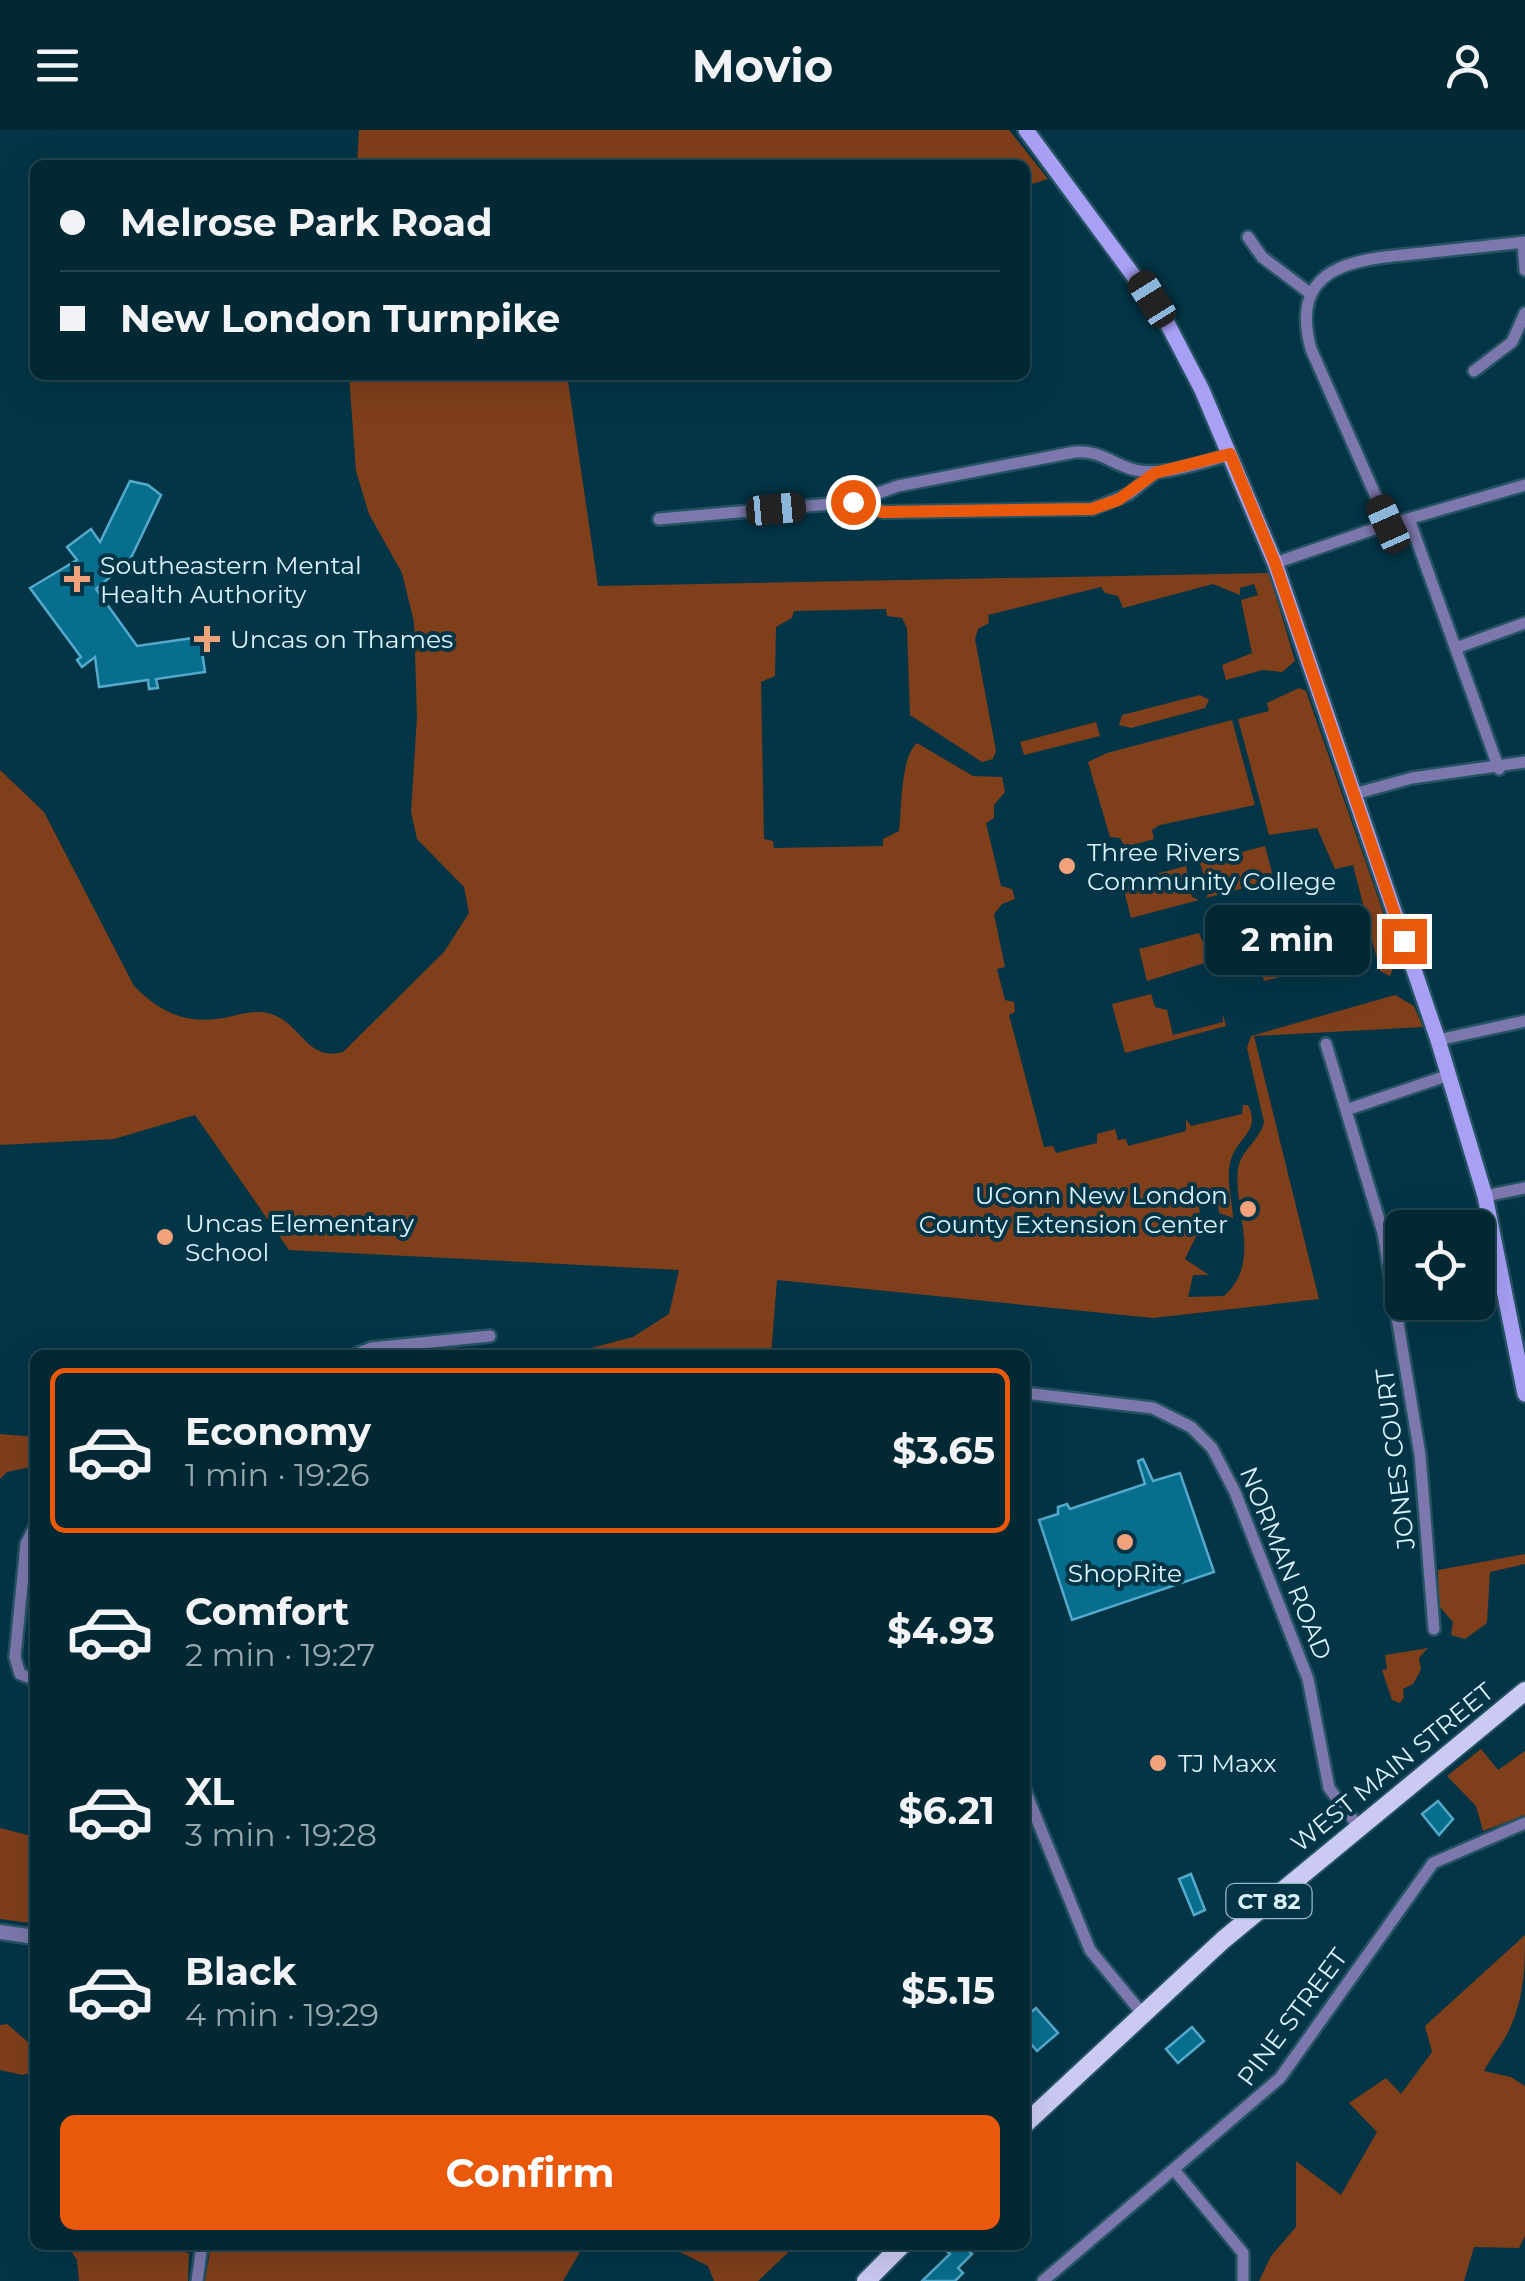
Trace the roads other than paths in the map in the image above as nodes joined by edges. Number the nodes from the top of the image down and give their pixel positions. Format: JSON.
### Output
{"nodes":[{"id":1,"x":1026,"y":130,"type":"edge"},
{"id":2,"x":1248,"y":237,"type":"dead end"},
{"id":3,"x":1524,"y":243,"type":"edge"},
{"id":4,"x":1525,"y":270,"type":"edge"},
{"id":5,"x":1311,"y":294,"type":"junction"},
{"id":6,"x":1525,"y":314,"type":"edge"},
{"id":7,"x":1474,"y":371,"type":"dead end"},
{"id":8,"x":1230,"y":454,"type":"junction"},
{"id":9,"x":1155,"y":473,"type":"junction"},
{"id":10,"x":1525,"y":485,"type":"edge"},
{"id":11,"x":853,"y":502,"type":"junction"},
{"id":12,"x":1409,"y":518,"type":"junction"},
{"id":13,"x":660,"y":519,"type":"dead end"},
{"id":14,"x":1388,"y":524,"type":"junction"},
{"id":15,"x":1275,"y":563,"type":"junction"},
{"id":16,"x":1525,"y":623,"type":"edge"},
{"id":17,"x":1456,"y":648,"type":"junction"},
{"id":18,"x":1525,"y":762,"type":"edge"},
{"id":19,"x":1499,"y":769,"type":"junction"},
{"id":20,"x":1354,"y":794,"type":"junction"},
{"id":21,"x":1525,"y":1020,"type":"edge"},
{"id":22,"x":1438,"y":1040,"type":"junction"},
{"id":23,"x":1326,"y":1044,"type":"dead end"},
{"id":24,"x":1449,"y":1075,"type":"junction"},
{"id":25,"x":1346,"y":1110,"type":"junction"},
{"id":26,"x":1525,"y":1188,"type":"edge"},
{"id":27,"x":1485,"y":1196,"type":"junction"},
{"id":28,"x":490,"y":1336,"type":"dead end"},
{"id":29,"x":366,"y":1350,"type":"edge"},
{"id":30,"x":1030,"y":1394,"type":"edge"},
{"id":31,"x":1525,"y":1394,"type":"edge"},
{"id":32,"x":30,"y":1536,"type":"edge"},
{"id":33,"x":1434,"y":1630,"type":"dead end"},
{"id":34,"x":30,"y":1678,"type":"edge"},
{"id":35,"x":1525,"y":1691,"type":"edge"},
{"id":36,"x":1030,"y":1802,"type":"edge"},
{"id":37,"x":1525,"y":1823,"type":"edge"},
{"id":38,"x":1358,"y":1826,"type":"junction"},
{"id":39,"x":0,"y":1932,"type":"edge"},
{"id":40,"x":30,"y":1936,"type":"edge"},
{"id":41,"x":1141,"y":2012,"type":"junction"},
{"id":42,"x":1030,"y":2119,"type":"edge"},
{"id":43,"x":1175,"y":2171,"type":"junction"},
{"id":44,"x":201,"y":2250,"type":"edge"},
{"id":45,"x":897,"y":2250,"type":"edge"},
{"id":46,"x":198,"y":2281,"type":"edge"},
{"id":47,"x":866,"y":2281,"type":"edge"},
{"id":48,"x":1043,"y":2281,"type":"edge"},
{"id":49,"x":1242,"y":2281,"type":"edge"}],
"edges":[{"from":1,"to":8,"type":"main road"},
{"from":2,"to":5,"type":"street"},
{"from":3,"to":4,"type":"street"},
{"from":3,"to":5,"type":"street"},
{"from":5,"to":14,"type":"street"},
{"from":6,"to":7,"type":"street"},
{"from":8,"to":9,"type":"street"},
{"from":8,"to":15,"type":"main road"},
{"from":9,"to":11,"type":"street"},
{"from":9,"to":11,"type":"street"},
{"from":10,"to":12,"type":"street"},
{"from":11,"to":13,"type":"street"},
{"from":12,"to":14,"type":"street"},
{"from":12,"to":17,"type":"street"},
{"from":14,"to":15,"type":"street"},
{"from":15,"to":20,"type":"main road"},
{"from":16,"to":17,"type":"street"},
{"from":17,"to":19,"type":"street"},
{"from":18,"to":19,"type":"street"},
{"from":19,"to":20,"type":"street"},
{"from":20,"to":22,"type":"main road"},
{"from":21,"to":22,"type":"street"},
{"from":22,"to":24,"type":"main road"},
{"from":23,"to":25,"type":"street","name":"JONES COURT"},
{"from":24,"to":25,"type":"street"},
{"from":24,"to":27,"type":"main road"},
{"from":25,"to":33,"type":"street","name":"JONES COURT"},
{"from":26,"to":27,"type":"street"},
{"from":27,"to":31,"type":"main road"},
{"from":28,"to":29,"type":"street"},
{"from":30,"to":38,"type":"street","name":"NORMAN ROAD"},
{"from":32,"to":34,"type":"street"},
{"from":35,"to":38,"type":"main road","name":"WEST MAIN STREET","number":"CT 82"},
{"from":36,"to":41,"type":"street"},
{"from":37,"to":43,"type":"street","name":"PINE STREET"},
{"from":38,"to":41,"type":"main road","name":"WEST MAIN STREET","number":"CT 82"},
{"from":39,"to":40,"type":"street"},
{"from":41,"to":42,"type":"main road","name":"WEST MAIN STREET","number":"CT 82"},
{"from":43,"to":48,"type":"street","name":"PINE STREET"},
{"from":43,"to":49,"type":"street"},
{"from":44,"to":46,"type":"street"},
{"from":45,"to":47,"type":"main road"}]}
